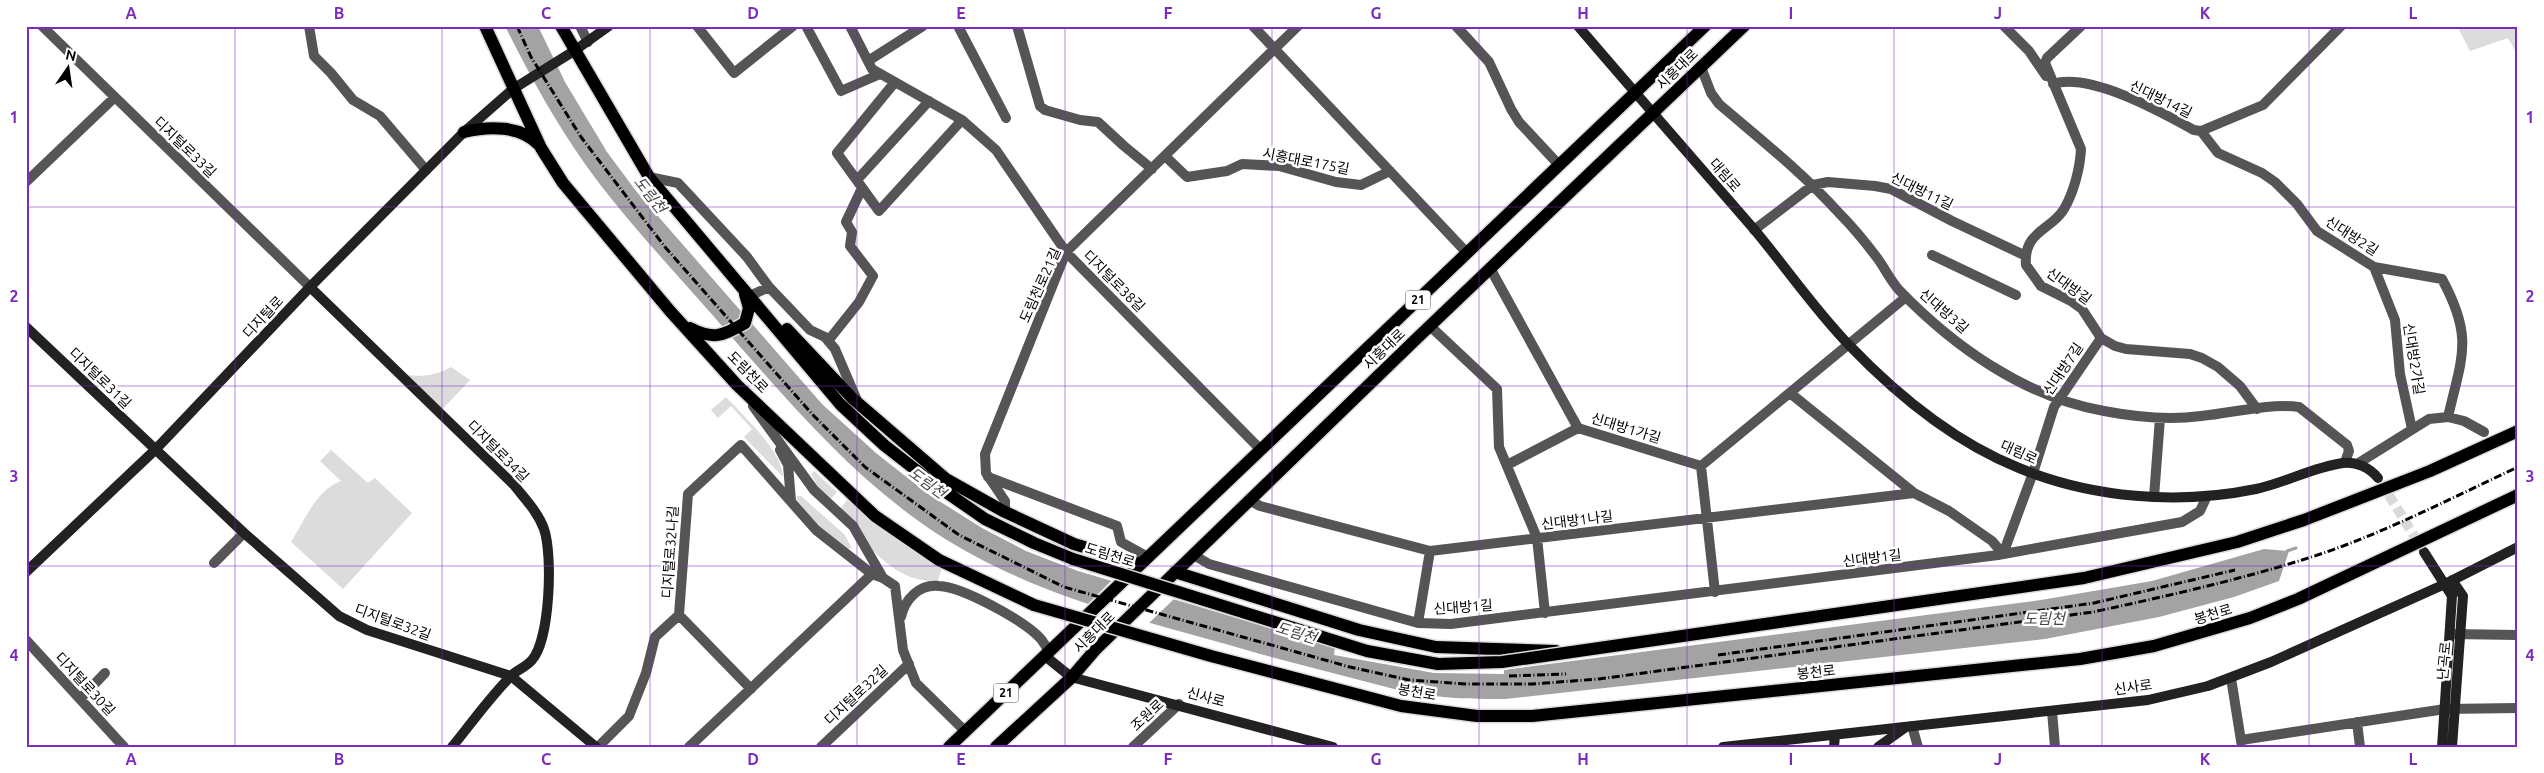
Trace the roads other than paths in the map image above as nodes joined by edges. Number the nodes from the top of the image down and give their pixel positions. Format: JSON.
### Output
{"nodes":[{"id":1,"x":42,"y":26,"type":"edge"},
{"id":2,"x":309,"y":26,"type":"edge"},
{"id":3,"x":484,"y":26,"type":"edge"},
{"id":4,"x":561,"y":26,"type":"edge"},
{"id":5,"x":580,"y":26,"type":"edge"},
{"id":6,"x":609,"y":26,"type":"edge"},
{"id":7,"x":697,"y":26,"type":"edge"},
{"id":8,"x":793,"y":26,"type":"edge"},
{"id":9,"x":806,"y":26,"type":"edge"},
{"id":10,"x":850,"y":26,"type":"edge"},
{"id":11,"x":923,"y":26,"type":"edge"},
{"id":12,"x":958,"y":26,"type":"edge"},
{"id":13,"x":1017,"y":26,"type":"edge"},
{"id":14,"x":1253,"y":26,"type":"edge"},
{"id":15,"x":1298,"y":26,"type":"edge"},
{"id":16,"x":1456,"y":26,"type":"edge"},
{"id":17,"x":1578,"y":26,"type":"edge"},
{"id":18,"x":1705,"y":26,"type":"edge"},
{"id":19,"x":1744,"y":26,"type":"edge"},
{"id":20,"x":2004,"y":26,"type":"edge"},
{"id":21,"x":2081,"y":26,"type":"edge"},
{"id":22,"x":2341,"y":26,"type":"edge"},
{"id":23,"x":588,"y":42,"type":"junction"},
{"id":24,"x":1275,"y":50,"type":"junction"},
{"id":25,"x":569,"y":54,"type":"junction"},
{"id":26,"x":868,"y":61,"type":"junction"},
{"id":27,"x":1701,"y":68,"type":"junction"},
{"id":28,"x":880,"y":74,"type":"junction"},
{"id":29,"x":895,"y":82,"type":"junction"},
{"id":30,"x":2053,"y":84,"type":"junction"},
{"id":31,"x":518,"y":86,"type":"junction"},
{"id":32,"x":1635,"y":93,"type":"junction"},
{"id":33,"x":114,"y":97,"type":"junction"},
{"id":34,"x":929,"y":102,"type":"junction"},
{"id":35,"x":1653,"y":113,"type":"junction"},
{"id":36,"x":1006,"y":118,"type":"dead end"},
{"id":37,"x":962,"y":120,"type":"junction"},
{"id":38,"x":2201,"y":131,"type":"junction"},
{"id":39,"x":464,"y":132,"type":"junction"},
{"id":40,"x":541,"y":148,"type":"junction"},
{"id":41,"x":1165,"y":156,"type":"junction"},
{"id":42,"x":1559,"y":165,"type":"junction"},
{"id":43,"x":1152,"y":169,"type":"junction"},
{"id":44,"x":426,"y":170,"type":"junction"},
{"id":45,"x":1390,"y":171,"type":"junction"},
{"id":46,"x":649,"y":177,"type":"junction"},
{"id":47,"x":26,"y":182,"type":"edge"},
{"id":48,"x":860,"y":184,"type":"junction"},
{"id":49,"x":1813,"y":185,"type":"junction"},
{"id":50,"x":1754,"y":230,"type":"junction"},
{"id":51,"x":1066,"y":252,"type":"junction"},
{"id":52,"x":1467,"y":253,"type":"junction"},
{"id":53,"x":1932,"y":255,"type":"dead end"},
{"id":54,"x":2026,"y":256,"type":"junction"},
{"id":55,"x":2374,"y":267,"type":"junction"},
{"id":56,"x":1490,"y":268,"type":"junction"},
{"id":57,"x":310,"y":287,"type":"junction"},
{"id":58,"x":769,"y":287,"type":"junction"},
{"id":59,"x":749,"y":292,"type":"junction"},
{"id":60,"x":2016,"y":295,"type":"dead end"},
{"id":61,"x":1906,"y":297,"type":"junction"},
{"id":62,"x":683,"y":324,"type":"junction"},
{"id":63,"x":1430,"y":326,"type":"junction"},
{"id":64,"x":26,"y":327,"type":"edge"},
{"id":65,"x":2101,"y":338,"type":"junction"},
{"id":66,"x":828,"y":341,"type":"junction"},
{"id":67,"x":1848,"y":344,"type":"junction"},
{"id":68,"x":737,"y":385,"type":"junction"},
{"id":69,"x":1790,"y":393,"type":"junction"},
{"id":70,"x":2058,"y":399,"type":"junction"},
{"id":71,"x":859,"y":404,"type":"junction"},
{"id":72,"x":2258,"y":409,"type":"junction"},
{"id":73,"x":2448,"y":417,"type":"junction"},
{"id":74,"x":2160,"y":418,"type":"junction"},
{"id":75,"x":767,"y":425,"type":"junction"},
{"id":76,"x":1578,"y":428,"type":"junction"},
{"id":77,"x":2412,"y":429,"type":"junction"},
{"id":78,"x":2484,"y":432,"type":"dead end"},
{"id":79,"x":2518,"y":432,"type":"edge"},
{"id":80,"x":155,"y":450,"type":"junction"},
{"id":81,"x":1261,"y":450,"type":"junction"},
{"id":82,"x":2345,"y":462,"type":"junction"},
{"id":83,"x":2356,"y":464,"type":"junction"},
{"id":84,"x":1507,"y":466,"type":"junction"},
{"id":85,"x":1701,"y":466,"type":"junction"},
{"id":86,"x":2033,"y":474,"type":"junction"},
{"id":87,"x":988,"y":477,"type":"junction"},
{"id":88,"x":2378,"y":478,"type":"tunnel mouth"},
{"id":89,"x":1914,"y":493,"type":"junction"},
{"id":90,"x":2518,"y":495,"type":"edge"},
{"id":91,"x":2154,"y":496,"type":"junction"},
{"id":92,"x":2207,"y":496,"type":"junction"},
{"id":93,"x":1249,"y":500,"type":"junction"},
{"id":94,"x":791,"y":501,"type":"junction"},
{"id":95,"x":1005,"y":512,"type":"junction"},
{"id":96,"x":1708,"y":518,"type":"junction"},
{"id":97,"x":244,"y":533,"type":"junction"},
{"id":98,"x":1537,"y":538,"type":"junction"},
{"id":99,"x":2518,"y":547,"type":"edge"},
{"id":100,"x":1430,"y":551,"type":"junction"},
{"id":101,"x":2424,"y":552,"type":"tunnel mouth"},
{"id":102,"x":1195,"y":553,"type":"junction"},
{"id":103,"x":2002,"y":554,"type":"junction"},
{"id":104,"x":214,"y":563,"type":"dead end"},
{"id":105,"x":1142,"y":563,"type":"junction"},
{"id":106,"x":26,"y":572,"type":"edge"},
{"id":107,"x":1175,"y":572,"type":"junction"},
{"id":108,"x":872,"y":574,"type":"junction"},
{"id":109,"x":883,"y":578,"type":"junction"},
{"id":110,"x":2448,"y":582,"type":"junction"},
{"id":111,"x":1714,"y":592,"type":"junction"},
{"id":112,"x":1545,"y":613,"type":"junction"},
{"id":113,"x":679,"y":615,"type":"junction"},
{"id":114,"x":900,"y":620,"type":"junction"},
{"id":115,"x":1097,"y":623,"type":"joint"},
{"id":116,"x":1418,"y":623,"type":"junction"},
{"id":117,"x":2455,"y":634,"type":"junction"},
{"id":118,"x":2518,"y":635,"type":"edge"},
{"id":119,"x":26,"y":640,"type":"edge"},
{"id":120,"x":1576,"y":652,"type":"junction"},
{"id":121,"x":1047,"y":654,"type":"junction"},
{"id":122,"x":909,"y":664,"type":"junction"},
{"id":123,"x":105,"y":673,"type":"dead end"},
{"id":124,"x":511,"y":676,"type":"junction"},
{"id":125,"x":1071,"y":677,"type":"junction"},
{"id":126,"x":2231,"y":678,"type":"junction"},
{"id":127,"x":751,"y":689,"type":"junction"},
{"id":128,"x":80,"y":698,"type":"junction"},
{"id":129,"x":1179,"y":704,"type":"junction"},
{"id":130,"x":2449,"y":708,"type":"junction"},
{"id":131,"x":2518,"y":708,"type":"edge"},
{"id":132,"x":2052,"y":710,"type":"junction"},
{"id":133,"x":2357,"y":722,"type":"junction"},
{"id":134,"x":1909,"y":726,"type":"junction"},
{"id":135,"x":965,"y":731,"type":"junction"},
{"id":136,"x":1835,"y":735,"type":"junction"},
{"id":137,"x":2242,"y":743,"type":"edge"},
{"id":138,"x":124,"y":747,"type":"edge"},
{"id":139,"x":452,"y":747,"type":"edge"},
{"id":140,"x":597,"y":747,"type":"edge"},
{"id":141,"x":689,"y":747,"type":"edge"},
{"id":142,"x":821,"y":747,"type":"edge"},
{"id":143,"x":949,"y":747,"type":"edge"},
{"id":144,"x":996,"y":747,"type":"edge"},
{"id":145,"x":1133,"y":747,"type":"edge"},
{"id":146,"x":1333,"y":747,"type":"edge"},
{"id":147,"x":1723,"y":747,"type":"edge"},
{"id":148,"x":1834,"y":747,"type":"edge"},
{"id":149,"x":1878,"y":747,"type":"edge"},
{"id":150,"x":1918,"y":747,"type":"edge"},
{"id":151,"x":2055,"y":747,"type":"edge"},
{"id":152,"x":2360,"y":747,"type":"edge"},
{"id":153,"x":2442,"y":747,"type":"edge"},
{"id":154,"x":2452,"y":747,"type":"edge"}],
"edges":[{"from":1,"to":33,"type":"street","name":"디지털로33길"},
{"from":2,"to":44,"type":"street"},
{"from":3,"to":31,"type":"main road","name":"도림천로"},
{"from":4,"to":25,"type":"main road"},
{"from":5,"to":23,"type":"street"},
{"from":6,"to":23,"type":"main road"},
{"from":7,"to":8,"type":"street"},
{"from":9,"to":28,"type":"street"},
{"from":10,"to":26,"type":"street","name":"디지털로38길"},
{"from":11,"to":26,"type":"street"},
{"from":12,"to":36,"type":"street"},
{"from":13,"to":43,"type":"street"},
{"from":14,"to":24,"type":"street"},
{"from":15,"to":24,"type":"street","name":"도림천로21길"},
{"from":16,"to":42,"type":"street"},
{"from":17,"to":32,"type":"main road","name":"대림로"},
{"from":18,"to":32,"type":"main road","name":"시흥대로","number":"21"},
{"from":19,"to":27,"type":"main road","name":"시흥대로"},
{"from":20,"to":30,"type":"street"},
{"from":21,"to":30,"type":"street"},
{"from":22,"to":38,"type":"street","name":"신대방14길"},
{"from":23,"to":25,"type":"main road"},
{"from":24,"to":41,"type":"street","name":"도림천로21길"},
{"from":24,"to":45,"type":"street"},
{"from":25,"to":31,"type":"main road","name":"디지털로"},
{"from":25,"to":46,"type":"main road"},
{"from":26,"to":28,"type":"street","name":"디지털로38길"},
{"from":27,"to":35,"type":"main road","name":"시흥대로"},
{"from":27,"to":49,"type":"street","name":"신대방3길"},
{"from":28,"to":29,"type":"street","name":"디지털로38길"},
{"from":29,"to":34,"type":"street","name":"디지털로38길"},
{"from":29,"to":48,"type":"street"},
{"from":30,"to":38,"type":"street","name":"신대방14길"},
{"from":30,"to":54,"type":"street"},
{"from":31,"to":39,"type":"main road","name":"디지털로"},
{"from":31,"to":40,"type":"main road","name":"도림천로"},
{"from":32,"to":35,"type":"main road","name":"대림로"},
{"from":32,"to":42,"type":"main road","name":"시흥대로","number":"21"},
{"from":33,"to":47,"type":"street"},
{"from":33,"to":57,"type":"street","name":"디지털로33길"},
{"from":34,"to":37,"type":"street","name":"디지털로38길"},
{"from":34,"to":48,"type":"street"},
{"from":35,"to":50,"type":"main road","name":"대림로"},
{"from":35,"to":56,"type":"main road","name":"시흥대로"},
{"from":37,"to":48,"type":"street"},
{"from":37,"to":51,"type":"street","name":"디지털로38길"},
{"from":38,"to":55,"type":"street","name":"신대방2길"},
{"from":39,"to":40,"type":"main road"},
{"from":39,"to":44,"type":"main road","name":"디지털로"},
{"from":40,"to":62,"type":"main road","name":"도림천로"},
{"from":41,"to":43,"type":"street","name":"도림천로21길"},
{"from":41,"to":45,"type":"street","name":"시흥대로175길"},
{"from":42,"to":52,"type":"main road","name":"시흥대로","number":"21"},
{"from":43,"to":51,"type":"street","name":"도림천로21길"},
{"from":44,"to":57,"type":"main road","name":"디지털로"},
{"from":45,"to":52,"type":"street"},
{"from":46,"to":58,"type":"street"},
{"from":46,"to":59,"type":"main road"},
{"from":48,"to":66,"type":"street"},
{"from":49,"to":50,"type":"street"},
{"from":49,"to":54,"type":"street","name":"신대방11길"},
{"from":49,"to":61,"type":"street","name":"신대방3길"},
{"from":50,"to":67,"type":"main road","name":"대림로"},
{"from":51,"to":81,"type":"street","name":"디지털로38길"},
{"from":51,"to":87,"type":"street","name":"도림천로21길"},
{"from":52,"to":81,"type":"main road","name":"시흥대로","number":"21"},
{"from":53,"to":60,"type":"street"},
{"from":54,"to":65,"type":"street","name":"신대방길"},
{"from":55,"to":73,"type":"street","name":"신대방2길"},
{"from":55,"to":77,"type":"street","name":"신대방2가길"},
{"from":56,"to":63,"type":"main road","name":"시흥대로"},
{"from":56,"to":76,"type":"street","name":"신대방1가길"},
{"from":57,"to":80,"type":"main road","name":"디지털로"},
{"from":57,"to":124,"type":"main road","name":"디지털로34길"},
{"from":58,"to":59,"type":"street"},
{"from":58,"to":66,"type":"street"},
{"from":59,"to":62,"type":"main road"},
{"from":59,"to":71,"type":"main road"},
{"from":59,"to":120,"type":"main road","name":"도림천로","bridge":true},
{"from":61,"to":67,"type":"street"},
{"from":61,"to":70,"type":"street","name":"신대방3길"},
{"from":62,"to":68,"type":"main road","name":"도림천로"},
{"from":63,"to":84,"type":"street"},
{"from":63,"to":93,"type":"main road","name":"시흥대로"},
{"from":64,"to":80,"type":"main road","name":"디지털로31길"},
{"from":65,"to":70,"type":"street","name":"신대방7길"},
{"from":65,"to":72,"type":"street"},
{"from":66,"to":71,"type":"street"},
{"from":67,"to":69,"type":"street"},
{"from":67,"to":86,"type":"main road","name":"대림로"},
{"from":68,"to":75,"type":"street"},
{"from":68,"to":115,"type":"main road","name":"도림천로","bridge":true},
{"from":69,"to":85,"type":"street"},
{"from":69,"to":89,"type":"street"},
{"from":70,"to":74,"type":"street","name":"신대방3길"},
{"from":70,"to":86,"type":"street","name":"신대방7길"},
{"from":71,"to":95,"type":"main road"},
{"from":72,"to":74,"type":"street","name":"신대방3길"},
{"from":72,"to":82,"type":"street"},
{"from":73,"to":77,"type":"street"},
{"from":73,"to":78,"type":"street"},
{"from":74,"to":91,"type":"street"},
{"from":75,"to":94,"type":"street"},
{"from":75,"to":109,"type":"street"},
{"from":76,"to":84,"type":"street"},
{"from":76,"to":85,"type":"street","name":"신대방1가길"},
{"from":77,"to":83,"type":"street"},
{"from":79,"to":120,"type":"main road","bridge":true},
{"from":80,"to":97,"type":"main road","name":"디지털로32길"},
{"from":80,"to":106,"type":"main road","name":"디지털로"},
{"from":81,"to":105,"type":"main road","name":"시흥대로","number":"21"},
{"from":82,"to":83,"type":"main road","name":"대림로"},
{"from":82,"to":92,"type":"main road","name":"대림로"},
{"from":83,"to":88,"type":"main road","name":"대림로"},
{"from":84,"to":98,"type":"street"},
{"from":85,"to":96,"type":"street"},
{"from":86,"to":91,"type":"main road","name":"대림로"},
{"from":86,"to":103,"type":"street"},
{"from":87,"to":95,"type":"street","name":"도림천로21길"},
{"from":87,"to":105,"type":"street"},
{"from":89,"to":96,"type":"street","name":"신대방1나길"},
{"from":89,"to":103,"type":"street"},
{"from":90,"to":115,"type":"main road","name":"봉천로","bridge":true},
{"from":91,"to":92,"type":"main road","name":"대림로"},
{"from":92,"to":103,"type":"street","name":"신대방1길"},
{"from":93,"to":100,"type":"street","name":"신대방1나길"},
{"from":93,"to":102,"type":"main road","name":"시흥대로"},
{"from":94,"to":108,"type":"street","name":"디지털로32나길"},
{"from":94,"to":113,"type":"street","name":"디지털로32나길"},
{"from":95,"to":105,"type":"main road"},
{"from":96,"to":98,"type":"street","name":"신대방1나길"},
{"from":96,"to":111,"type":"street"},
{"from":97,"to":104,"type":"street"},
{"from":97,"to":124,"type":"main road","name":"디지털로32길"},
{"from":98,"to":100,"type":"street","name":"신대방1나길"},
{"from":98,"to":112,"type":"street"},
{"from":99,"to":110,"type":"main road","name":"신사로"},
{"from":100,"to":116,"type":"street"},
{"from":101,"to":110,"type":"main road"},
{"from":102,"to":107,"type":"main road","name":"시흥대로"},
{"from":102,"to":116,"type":"street","name":"신대방1길"},
{"from":103,"to":111,"type":"street","name":"신대방1길"},
{"from":105,"to":121,"type":"main road","name":"시흥대로","number":"21","bridge":true},
{"from":107,"to":120,"type":"main road","bridge":true},
{"from":107,"to":125,"type":"main road","name":"시흥대로","number":"21","bridge":true},
{"from":108,"to":109,"type":"street","name":"디지털로32나길"},
{"from":108,"to":127,"type":"street"},
{"from":109,"to":114,"type":"street","name":"디지털로32나길"},
{"from":110,"to":117,"type":"main road","name":"난곡로"},
{"from":110,"to":126,"type":"main road","name":"신사로"},
{"from":111,"to":112,"type":"street","name":"신대방1길"},
{"from":112,"to":116,"type":"street","name":"신대방1길"},
{"from":113,"to":127,"type":"street","name":"디지털로32나길"},
{"from":113,"to":140,"type":"street"},
{"from":114,"to":121,"type":"street"},
{"from":114,"to":122,"type":"street"},
{"from":117,"to":118,"type":"street"},
{"from":117,"to":130,"type":"main road","name":"난곡로"},
{"from":119,"to":128,"type":"street","name":"디지털로30길"},
{"from":121,"to":125,"type":"main road"},
{"from":121,"to":135,"type":"main road","name":"시흥대로","number":"21"},
{"from":122,"to":135,"type":"street"},
{"from":122,"to":142,"type":"street","name":"디지털로32길"},
{"from":123,"to":128,"type":"street"},
{"from":124,"to":139,"type":"main road","name":"디지털로34길"},
{"from":124,"to":140,"type":"main road","name":"디지털로32길"},
{"from":125,"to":129,"type":"main road","name":"신사로"},
{"from":125,"to":144,"type":"main road","name":"시흥대로","number":"21"},
{"from":126,"to":132,"type":"main road","name":"신사로"},
{"from":126,"to":137,"type":"street"},
{"from":127,"to":141,"type":"street"},
{"from":128,"to":138,"type":"street","name":"디지털로30길"},
{"from":129,"to":145,"type":"street","name":"조원로"},
{"from":129,"to":146,"type":"main road","name":"신사로"},
{"from":130,"to":131,"type":"street"},
{"from":130,"to":133,"type":"street"},
{"from":130,"to":153,"type":"main road","name":"난곡로"},
{"from":130,"to":154,"type":"main road","name":"난곡로"},
{"from":132,"to":134,"type":"main road","name":"신사로"},
{"from":132,"to":151,"type":"street"},
{"from":133,"to":137,"type":"street"},
{"from":133,"to":152,"type":"street"},
{"from":134,"to":136,"type":"main road","name":"신사로"},
{"from":134,"to":149,"type":"main road"},
{"from":134,"to":150,"type":"street"},
{"from":135,"to":143,"type":"main road","name":"시흥대로","number":"21"},
{"from":136,"to":147,"type":"main road","name":"신사로"},
{"from":136,"to":148,"type":"main road"}]}
